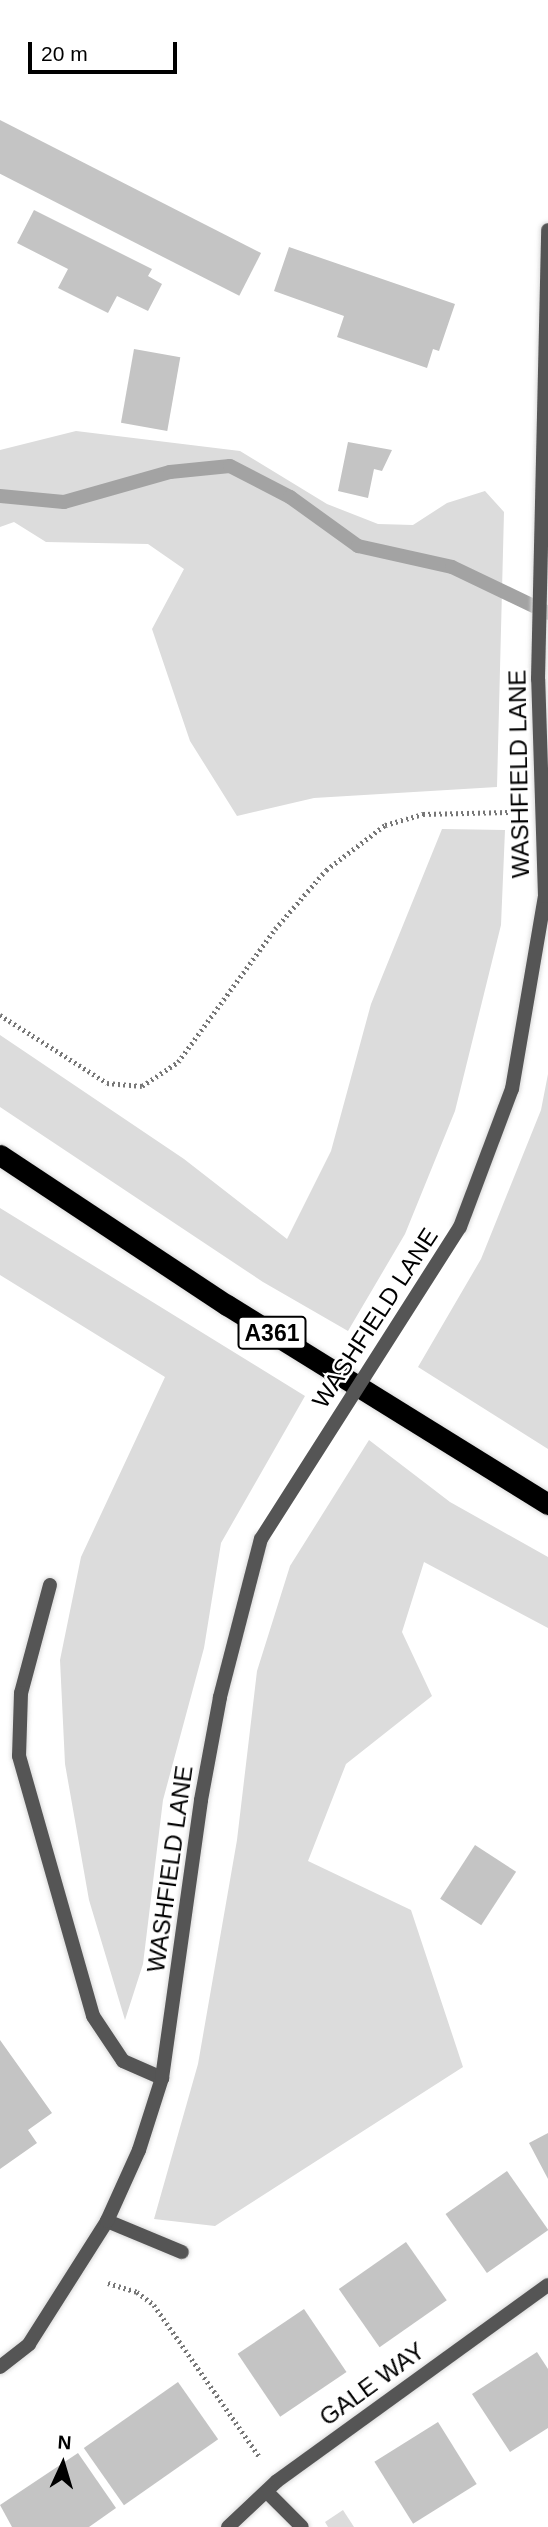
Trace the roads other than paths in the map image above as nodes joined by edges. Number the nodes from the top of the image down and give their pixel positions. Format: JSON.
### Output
{"nodes":[{"id":1,"x":548,"y":230,"type":"edge"},
{"id":2,"x":0,"y":1155,"type":"edge"},
{"id":3,"x":548,"y":1504,"type":"edge"},
{"id":4,"x":50,"y":1584,"type":"dead end"},
{"id":5,"x":162,"y":2078,"type":"junction"},
{"id":6,"x":107,"y":2221,"type":"junction"},
{"id":7,"x":182,"y":2252,"type":"dead end"},
{"id":8,"x":548,"y":2285,"type":"edge"},
{"id":9,"x":0,"y":2367,"type":"edge"},
{"id":10,"x":272,"y":2486,"type":"junction"},
{"id":11,"x":228,"y":2527,"type":"edge"},
{"id":12,"x":302,"y":2527,"type":"edge"}],
"edges":[{"from":1,"to":5,"type":"street","name":"WASHFIELD LANE","bridge":true},
{"from":2,"to":3,"type":"highway","number":"A361"},
{"from":4,"to":5,"type":"street"},
{"from":5,"to":6,"type":"street","name":"WASHFIELD LANE"},
{"from":6,"to":7,"type":"street"},
{"from":6,"to":9,"type":"street","name":"WASHFIELD LANE"},
{"from":8,"to":10,"type":"street","name":"GALE WAY"},
{"from":10,"to":11,"type":"street","name":"GALE WAY"},
{"from":10,"to":12,"type":"street"}]}
